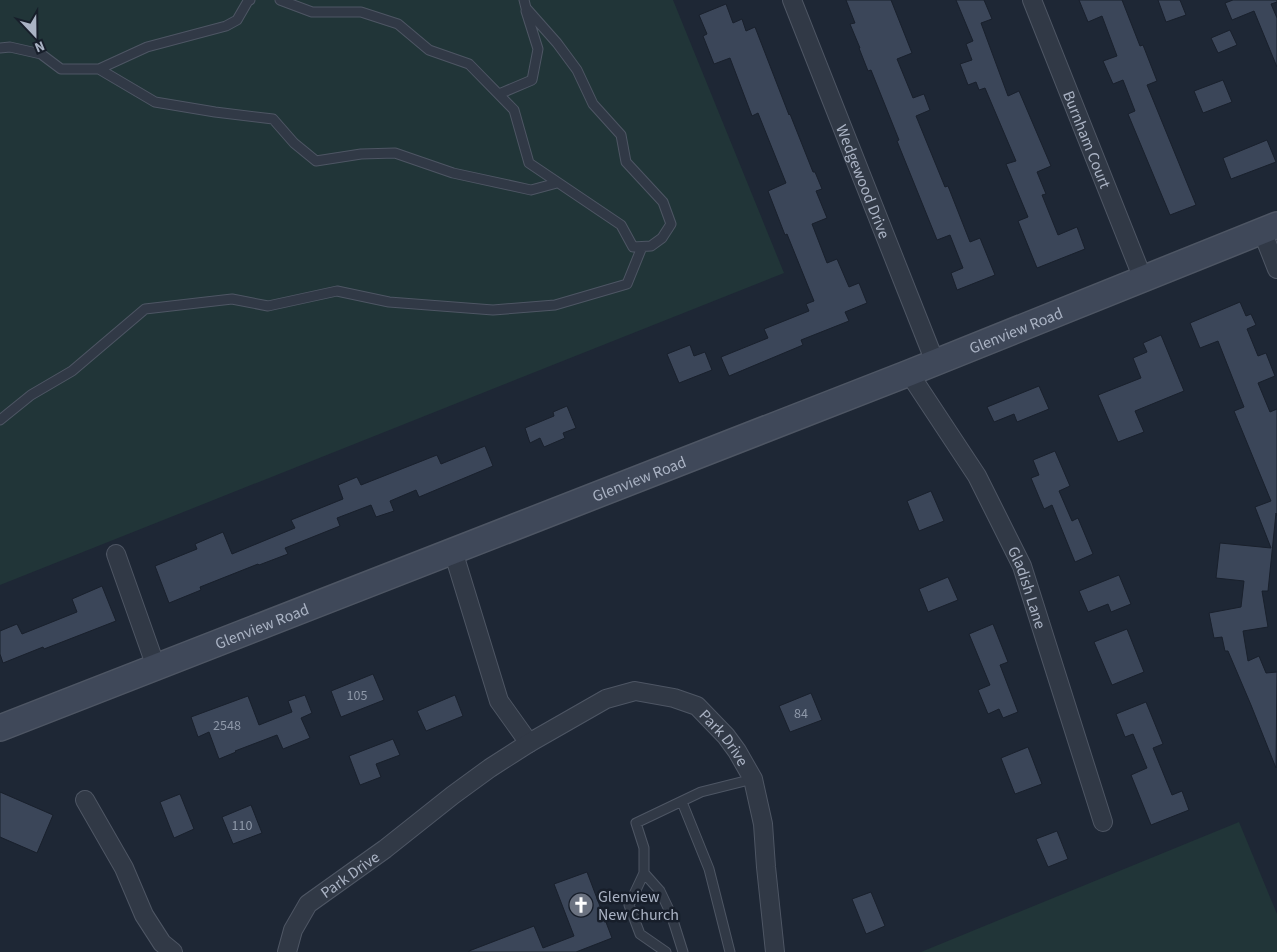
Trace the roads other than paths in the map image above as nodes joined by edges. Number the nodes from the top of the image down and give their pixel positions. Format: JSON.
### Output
{"nodes":[{"id":1,"x":250,"y":0,"type":"edge"},
{"id":2,"x":280,"y":0,"type":"edge"},
{"id":3,"x":792,"y":0,"type":"edge"},
{"id":4,"x":1032,"y":0,"type":"edge"},
{"id":5,"x":525,"y":4,"type":"edge"},
{"id":6,"x":0,"y":48,"type":"edge"},
{"id":7,"x":99,"y":69,"type":"junction"},
{"id":8,"x":498,"y":94,"type":"junction"},
{"id":9,"x":558,"y":183,"type":"junction"},
{"id":10,"x":1269,"y":228,"type":"edge"},
{"id":11,"x":642,"y":247,"type":"junction"},
{"id":12,"x":1277,"y":269,"type":"edge"},
{"id":13,"x":1143,"y":279,"type":"junction"},
{"id":14,"x":935,"y":362,"type":"junction"},
{"id":15,"x":909,"y":373,"type":"junction"},
{"id":16,"x":0,"y":420,"type":"edge"},
{"id":17,"x":454,"y":551,"type":"junction"},
{"id":18,"x":116,"y":554,"type":"dead end"},
{"id":19,"x":156,"y":667,"type":"junction"},
{"id":20,"x":0,"y":728,"type":"edge"},
{"id":21,"x":529,"y":743,"type":"junction"},
{"id":22,"x":753,"y":779,"type":"junction"},
{"id":23,"x":85,"y":800,"type":"dead end"},
{"id":24,"x":682,"y":802,"type":"junction"},
{"id":25,"x":1103,"y":822,"type":"dead end"},
{"id":26,"x":644,"y":873,"type":"junction"},
{"id":27,"x":173,"y":952,"type":"edge"},
{"id":28,"x":286,"y":952,"type":"edge"},
{"id":29,"x":666,"y":952,"type":"edge"},
{"id":30,"x":683,"y":952,"type":"edge"},
{"id":31,"x":730,"y":952,"type":"edge"},
{"id":32,"x":773,"y":952,"type":"edge"}],
"edges":[{"from":1,"to":7,"type":"lane"},
{"from":2,"to":8,"type":"lane"},
{"from":3,"to":14,"type":"street","name":"Wedgewood Drive"},
{"from":4,"to":13,"type":"street","name":"Burnham Court"},
{"from":5,"to":8,"type":"lane"},
{"from":5,"to":11,"type":"lane"},
{"from":6,"to":7,"type":"lane"},
{"from":7,"to":9,"type":"lane"},
{"from":8,"to":9,"type":"lane"},
{"from":9,"to":11,"type":"lane"},
{"from":10,"to":12,"type":"street"},
{"from":10,"to":13,"type":"main road","name":"Glenview Road"},
{"from":11,"to":16,"type":"lane"},
{"from":13,"to":14,"type":"main road","name":"Glenview Road"},
{"from":14,"to":15,"type":"main road","name":"Glenview Road"},
{"from":15,"to":17,"type":"main road","name":"Glenview Road"},
{"from":15,"to":25,"type":"street","name":"Gladish Lane"},
{"from":17,"to":19,"type":"main road","name":"Glenview Road"},
{"from":17,"to":21,"type":"street"},
{"from":18,"to":19,"type":"street"},
{"from":19,"to":20,"type":"main road","name":"Glenview Road"},
{"from":21,"to":22,"type":"street","name":"Park Drive"},
{"from":21,"to":28,"type":"street","name":"Park Drive"},
{"from":22,"to":24,"type":"lane"},
{"from":22,"to":32,"type":"street","name":"Park Drive"},
{"from":23,"to":27,"type":"street"},
{"from":24,"to":26,"type":"lane"},
{"from":24,"to":31,"type":"lane"},
{"from":26,"to":29,"type":"lane"},
{"from":26,"to":30,"type":"lane"}]}
